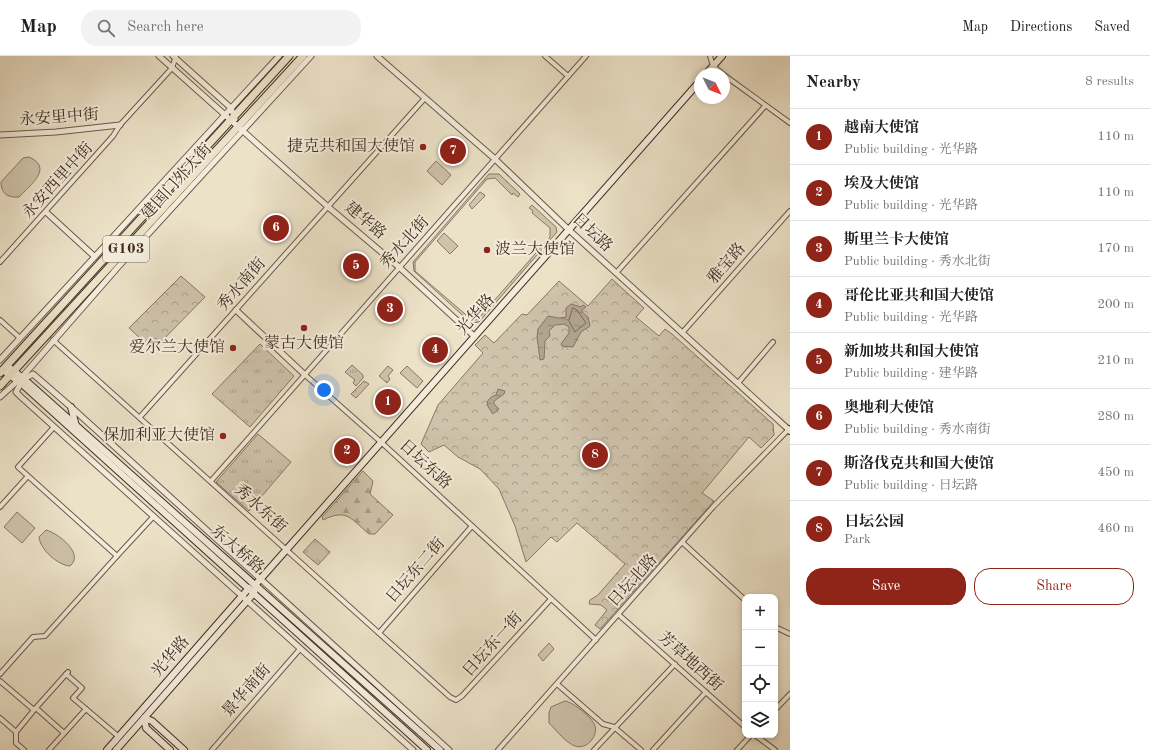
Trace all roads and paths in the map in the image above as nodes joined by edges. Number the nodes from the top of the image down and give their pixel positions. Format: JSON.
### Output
{"nodes":[{"id":1,"x":159,"y":56,"type":"edge"},
{"id":2,"x":175,"y":56,"type":"edge"},
{"id":3,"x":279,"y":56,"type":"edge"},
{"id":4,"x":289,"y":56,"type":"edge"},
{"id":5,"x":303,"y":56,"type":"edge"},
{"id":6,"x":311,"y":56,"type":"edge"},
{"id":7,"x":378,"y":56,"type":"edge"},
{"id":8,"x":545,"y":56,"type":"edge"},
{"id":9,"x":586,"y":56,"type":"edge"},
{"id":10,"x":710,"y":56,"type":"edge"},
{"id":11,"x":722,"y":56,"type":"edge"},
{"id":12,"x":713,"y":66,"type":"junction"},
{"id":13,"x":172,"y":68,"type":"junction"},
{"id":14,"x":716,"y":68,"type":"edge"},
{"id":15,"x":568,"y":76,"type":"junction"},
{"id":16,"x":730,"y":79,"type":"edge"},
{"id":17,"x":694,"y":88,"type":"edge"},
{"id":18,"x":425,"y":98,"type":"junction"},
{"id":19,"x":764,"y":106,"type":"junction"},
{"id":20,"x":231,"y":108,"type":"junction"},
{"id":21,"x":225,"y":115,"type":"junction"},
{"id":22,"x":232,"y":119,"type":"junction"},
{"id":23,"x":790,"y":123,"type":"edge"},
{"id":24,"x":120,"y":125,"type":"junction"},
{"id":25,"x":241,"y":128,"type":"junction"},
{"id":26,"x":0,"y":135,"type":"edge"},
{"id":27,"x":495,"y":160,"type":"junction"},
{"id":28,"x":327,"y":206,"type":"junction"},
{"id":29,"x":790,"y":210,"type":"edge"},
{"id":30,"x":46,"y":212,"type":"junction"},
{"id":31,"x":569,"y":230,"type":"junction"},
{"id":32,"x":129,"y":246,"type":"junction"},
{"id":33,"x":94,"y":256,"type":"junction"},
{"id":34,"x":0,"y":262,"type":"edge"},
{"id":35,"x":118,"y":267,"type":"junction"},
{"id":36,"x":399,"y":267,"type":"junction"},
{"id":37,"x":616,"y":272,"type":"junction"},
{"id":38,"x":236,"y":310,"type":"junction"},
{"id":39,"x":0,"y":320,"type":"edge"},
{"id":40,"x":682,"y":333,"type":"junction"},
{"id":41,"x":474,"y":336,"type":"junction"},
{"id":42,"x":20,"y":338,"type":"junction"},
{"id":43,"x":53,"y":340,"type":"junction"},
{"id":44,"x":773,"y":342,"type":"dead end"},
{"id":45,"x":0,"y":360,"type":"edge"},
{"id":46,"x":3,"y":370,"type":"edge"},
{"id":47,"x":11,"y":374,"type":"junction"},
{"id":48,"x":304,"y":374,"type":"junction"},
{"id":49,"x":21,"y":380,"type":"junction"},
{"id":50,"x":738,"y":383,"type":"junction"},
{"id":51,"x":0,"y":386,"type":"edge"},
{"id":52,"x":0,"y":397,"type":"edge"},
{"id":53,"x":71,"y":407,"type":"junction"},
{"id":54,"x":140,"y":417,"type":"junction"},
{"id":55,"x":76,"y":426,"type":"junction"},
{"id":56,"x":54,"y":427,"type":"junction"},
{"id":57,"x":790,"y":429,"type":"edge"},
{"id":58,"x":382,"y":443,"type":"junction"},
{"id":59,"x":28,"y":476,"type":"junction"},
{"id":60,"x":211,"y":481,"type":"junction"},
{"id":61,"x":0,"y":507,"type":"edge"},
{"id":62,"x":154,"y":517,"type":"junction"},
{"id":63,"x":472,"y":526,"type":"junction"},
{"id":64,"x":683,"y":543,"type":"junction"},
{"id":65,"x":287,"y":549,"type":"junction"},
{"id":66,"x":117,"y":556,"type":"junction"},
{"id":67,"x":258,"y":582,"type":"junction"},
{"id":68,"x":252,"y":590,"type":"junction"},
{"id":69,"x":742,"y":597,"type":"edge"},
{"id":70,"x":244,"y":599,"type":"junction"},
{"id":71,"x":551,"y":599,"type":"junction"},
{"id":72,"x":619,"y":615,"type":"junction"},
{"id":73,"x":778,"y":628,"type":"edge"},
{"id":74,"x":379,"y":632,"type":"junction"},
{"id":75,"x":790,"y":634,"type":"edge"},
{"id":76,"x":596,"y":640,"type":"junction"},
{"id":77,"x":300,"y":649,"type":"junction"},
{"id":78,"x":675,"y":664,"type":"junction"},
{"id":79,"x":0,"y":674,"type":"edge"},
{"id":80,"x":0,"y":681,"type":"edge"},
{"id":81,"x":557,"y":684,"type":"junction"},
{"id":82,"x":706,"y":692,"type":"junction"},
{"id":83,"x":790,"y":694,"type":"edge"},
{"id":84,"x":450,"y":697,"type":"joint"},
{"id":85,"x":778,"y":707,"type":"edge"},
{"id":86,"x":35,"y":709,"type":"junction"},
{"id":87,"x":86,"y":709,"type":"junction"},
{"id":88,"x":0,"y":718,"type":"edge"},
{"id":89,"x":144,"y":718,"type":"junction"},
{"id":90,"x":742,"y":724,"type":"edge"},
{"id":91,"x":614,"y":727,"type":"junction"},
{"id":92,"x":16,"y":732,"type":"junction"},
{"id":93,"x":64,"y":733,"type":"junction"},
{"id":94,"x":119,"y":737,"type":"junction"},
{"id":95,"x":748,"y":738,"type":"edge"},
{"id":96,"x":759,"y":738,"type":"edge"},
{"id":97,"x":24,"y":750,"type":"edge"},
{"id":98,"x":49,"y":750,"type":"edge"},
{"id":99,"x":107,"y":750,"type":"edge"},
{"id":100,"x":116,"y":750,"type":"edge"},
{"id":101,"x":170,"y":750,"type":"edge"},
{"id":102,"x":184,"y":750,"type":"edge"},
{"id":103,"x":212,"y":750,"type":"edge"},
{"id":104,"x":413,"y":750,"type":"edge"},
{"id":105,"x":427,"y":750,"type":"edge"},
{"id":106,"x":440,"y":750,"type":"edge"},
{"id":107,"x":449,"y":750,"type":"edge"},
{"id":108,"x":498,"y":750,"type":"edge"},
{"id":109,"x":594,"y":750,"type":"edge"},
{"id":110,"x":641,"y":750,"type":"edge"},
{"id":111,"x":653,"y":750,"type":"edge"},
{"id":112,"x":737,"y":750,"type":"edge"},
{"id":113,"x":775,"y":750,"type":"edge"}],
"edges":[{"from":1,"to":13,"type":"street"},
{"from":2,"to":13,"type":"street","name":"永安西里中街"},
{"from":2,"to":20,"type":"street"},
{"from":3,"to":20,"type":"street","name":"建国门外大街"},
{"from":4,"to":22,"type":"highway","name":"建国门外大街","number":"G103"},
{"from":5,"to":25,"type":"highway","name":"建国门外大街","number":"G103"},
{"from":6,"to":25,"type":"street","name":"建国门外大街"},
{"from":7,"to":18,"type":"street","name":"日坛路"},
{"from":8,"to":15,"type":"street"},
{"from":9,"to":15,"type":"street","name":"秀水北街"},
{"from":10,"to":12,"type":"street"},
{"from":11,"to":12,"type":"main road"},
{"from":12,"to":14,"type":"street"},
{"from":13,"to":21,"type":"street"},
{"from":13,"to":24,"type":"street","name":"永安西里中街"},
{"from":15,"to":27,"type":"street","name":"秀水北街"},
{"from":16,"to":19,"type":"street"},
{"from":17,"to":31,"type":"main road","name":"光华路"},
{"from":18,"to":27,"type":"street","name":"日坛路"},
{"from":18,"to":28,"type":"street","name":"秀水南街"},
{"from":19,"to":23,"type":"street"},
{"from":19,"to":37,"type":"street"},
{"from":20,"to":21,"type":"street","name":"建国门外大街"},
{"from":20,"to":22,"type":"street"},
{"from":21,"to":22,"type":"street"},
{"from":21,"to":33,"type":"street","name":"建国门外大街"},
{"from":22,"to":25,"type":"street"},
{"from":22,"to":46,"type":"highway","name":"建国门外大街","number":"G103"},
{"from":24,"to":26,"type":"street","name":"永安里中街"},
{"from":24,"to":30,"type":"street","name":"永安西里中街"},
{"from":25,"to":28,"type":"street","name":"建华路"},
{"from":25,"to":32,"type":"highway","name":"建国门外大街","number":"G103"},
{"from":25,"to":35,"type":"street","name":"建国门外大街"},
{"from":27,"to":31,"type":"street","name":"日坛路"},
{"from":27,"to":36,"type":"street","name":"秀水北街"},
{"from":28,"to":36,"type":"street","name":"建华路"},
{"from":28,"to":38,"type":"street","name":"秀水南街"},
{"from":29,"to":40,"type":"street","name":"雅宝路"},
{"from":30,"to":33,"type":"street"},
{"from":30,"to":34,"type":"street","name":"永安西里中街"},
{"from":31,"to":37,"type":"street","name":"日坛路"},
{"from":31,"to":41,"type":"main road","name":"光华路"},
{"from":32,"to":35,"type":"street"},
{"from":32,"to":47,"type":"highway","name":"建国门外大街","number":"G103"},
{"from":33,"to":42,"type":"street","name":"建国门外大街"},
{"from":35,"to":43,"type":"street","name":"建国门外大街"},
{"from":36,"to":41,"type":"street","name":"建华路"},
{"from":36,"to":48,"type":"street","name":"秀水北街"},
{"from":37,"to":40,"type":"street","name":"日坛路"},
{"from":38,"to":48,"type":"street","name":"日坛东路"},
{"from":38,"to":54,"type":"street","name":"秀水南街"},
{"from":39,"to":42,"type":"street"},
{"from":40,"to":50,"type":"street","name":"日坛路"},
{"from":41,"to":58,"type":"main road","name":"光华路"},
{"from":42,"to":45,"type":"street","name":"建国门外大街"},
{"from":43,"to":49,"type":"street","name":"建国门外大街"},
{"from":43,"to":54,"type":"street","name":"秀水东街"},
{"from":44,"to":50,"type":"street"},
{"from":46,"to":47,"type":"main road","name":"东大桥路"},
{"from":47,"to":49,"type":"main road","name":"东大桥路"},
{"from":47,"to":51,"type":"highway","name":"建国门外大街","number":"G103"},
{"from":48,"to":58,"type":"street","name":"日坛东路"},
{"from":48,"to":60,"type":"street","name":"秀水北街"},
{"from":49,"to":52,"type":"street","name":"建国门外大街"},
{"from":49,"to":53,"type":"street"},
{"from":49,"to":55,"type":"main road","name":"东大桥路"},
{"from":49,"to":56,"type":"street"},
{"from":49,"to":68,"type":"main road","name":"东大桥路"},
{"from":50,"to":57,"type":"street","name":"日坛路"},
{"from":53,"to":55,"type":"main road"},
{"from":53,"to":67,"type":"street"},
{"from":54,"to":60,"type":"street","name":"秀水东街"},
{"from":55,"to":67,"type":"main road","name":"东大桥路"},
{"from":56,"to":59,"type":"street"},
{"from":56,"to":62,"type":"street"},
{"from":57,"to":64,"type":"street","name":"日坛北路"},
{"from":58,"to":63,"type":"street","name":"日坛东路"},
{"from":58,"to":65,"type":"main road","name":"光华路"},
{"from":59,"to":61,"type":"street"},
{"from":59,"to":66,"type":"street"},
{"from":60,"to":65,"type":"street","name":"秀水东街"},
{"from":62,"to":66,"type":"street"},
{"from":62,"to":70,"type":"street"},
{"from":63,"to":71,"type":"street","name":"日坛东路"},
{"from":63,"to":74,"type":"street","name":"日坛东二街"},
{"from":64,"to":69,"type":"street"},
{"from":64,"to":72,"type":"street","name":"日坛北路"},
{"from":65,"to":67,"type":"main road","name":"光华路"},
{"from":65,"to":74,"type":"street","name":"秀水东街"},
{"from":66,"to":79,"type":"street"},
{"from":67,"to":68,"type":"main road","name":"光华路"},
{"from":67,"to":106,"type":"main road","name":"东大桥路"},
{"from":67,"to":107,"type":"street"},
{"from":68,"to":70,"type":"main road","name":"光华路"},
{"from":68,"to":105,"type":"main road","name":"东大桥路"},
{"from":70,"to":77,"type":"street"},
{"from":70,"to":89,"type":"main road","name":"光华路"},
{"from":70,"to":94,"type":"main road","name":"光华路"},
{"from":71,"to":76,"type":"street","name":"日坛东路"},
{"from":71,"to":84,"type":"street","name":"日坛东一街"},
{"from":72,"to":76,"type":"street","name":"日坛北路"},
{"from":72,"to":78,"type":"street","name":"芳草地西街"},
{"from":73,"to":75,"type":"street"},
{"from":74,"to":84,"type":"street","name":"秀水东街"},
{"from":76,"to":81,"type":"street","name":"日坛北路"},
{"from":77,"to":103,"type":"street","name":"景华南街"},
{"from":77,"to":104,"type":"street"},
{"from":78,"to":82,"type":"street","name":"芳草地西街"},
{"from":78,"to":91,"type":"street"},
{"from":80,"to":86,"type":"street"},
{"from":81,"to":91,"type":"street"},
{"from":81,"to":108,"type":"street","name":"日坛北路"},
{"from":82,"to":90,"type":"street","name":"芳草地西街"},
{"from":82,"to":111,"type":"street"},
{"from":83,"to":85,"type":"street"},
{"from":86,"to":87,"type":"street"},
{"from":86,"to":92,"type":"street"},
{"from":86,"to":93,"type":"street"},
{"from":87,"to":93,"type":"street"},
{"from":87,"to":94,"type":"street"},
{"from":88,"to":92,"type":"street"},
{"from":89,"to":100,"type":"main road","name":"光华路"},
{"from":89,"to":101,"type":"main road"},
{"from":89,"to":102,"type":"main road"},
{"from":91,"to":109,"type":"street"},
{"from":91,"to":110,"type":"street"},
{"from":92,"to":97,"type":"street"},
{"from":93,"to":98,"type":"street"},
{"from":94,"to":99,"type":"main road","name":"光华路"},
{"from":95,"to":112,"type":"street"},
{"from":96,"to":113,"type":"street"}]}
